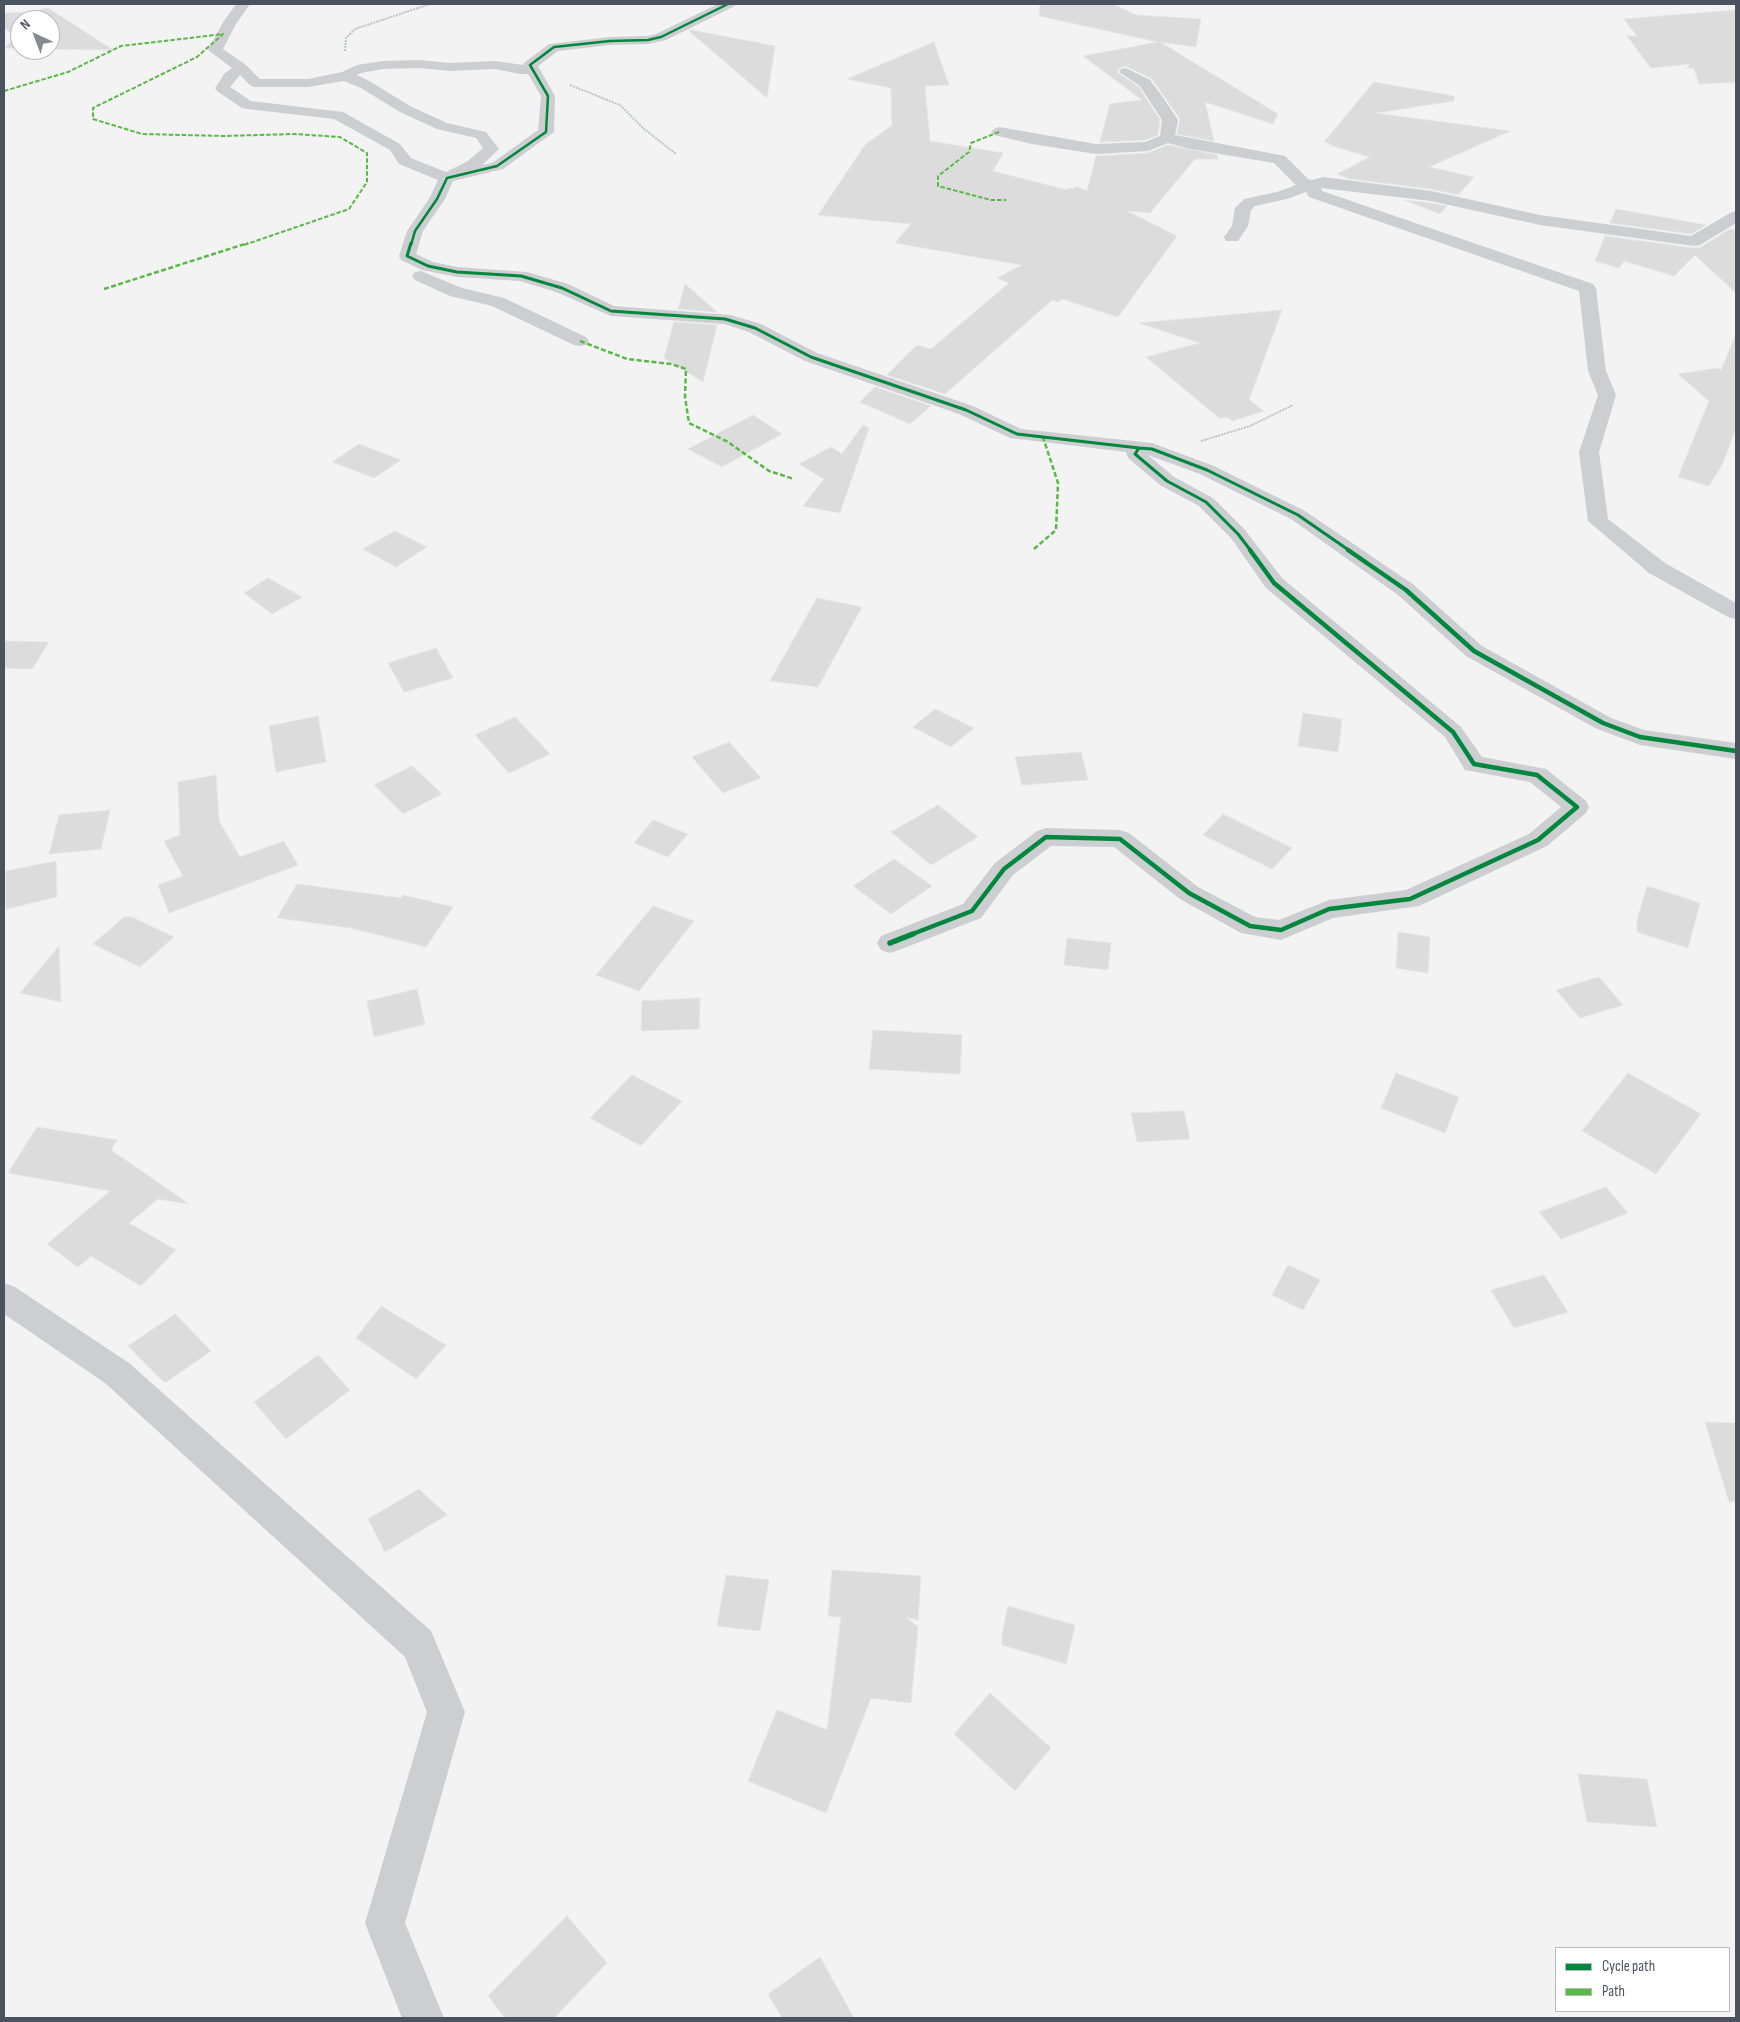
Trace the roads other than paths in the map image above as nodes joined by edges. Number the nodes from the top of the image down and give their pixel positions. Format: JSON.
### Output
{"nodes":[{"id":1,"x":243,"y":4,"type":"edge"},
{"id":2,"x":728,"y":4,"type":"edge"},
{"id":3,"x":240,"y":68,"type":"junction"},
{"id":4,"x":533,"y":69,"type":"junction"},
{"id":5,"x":1126,"y":72,"type":"dead end"},
{"id":6,"x":351,"y":73,"type":"junction"},
{"id":7,"x":999,"y":132,"type":"dead end"},
{"id":8,"x":1167,"y":138,"type":"junction"},
{"id":9,"x":447,"y":178,"type":"junction"},
{"id":10,"x":1312,"y":185,"type":"junction"},
{"id":11,"x":1736,"y":216,"type":"edge"},
{"id":12,"x":1232,"y":237,"type":"dead end"},
{"id":13,"x":407,"y":256,"type":"junction"},
{"id":14,"x":580,"y":341,"type":"dead end"},
{"id":15,"x":1139,"y":448,"type":"junction"},
{"id":16,"x":1736,"y":612,"type":"edge"},
{"id":17,"x":1736,"y":751,"type":"edge"},
{"id":18,"x":890,"y":943,"type":"dead end"},
{"id":19,"x":4,"y":1297,"type":"edge"},
{"id":20,"x":423,"y":2018,"type":"edge"}],
"edges":[{"from":1,"to":3,"type":"street"},
{"from":2,"to":4,"type":"street"},
{"from":3,"to":6,"type":"street"},
{"from":3,"to":9,"type":"street"},
{"from":4,"to":6,"type":"street"},
{"from":4,"to":9,"type":"street"},
{"from":5,"to":8,"type":"street"},
{"from":6,"to":9,"type":"street"},
{"from":7,"to":8,"type":"street"},
{"from":8,"to":10,"type":"street"},
{"from":9,"to":13,"type":"street"},
{"from":10,"to":11,"type":"street"},
{"from":10,"to":12,"type":"street"},
{"from":10,"to":16,"type":"street"},
{"from":13,"to":14,"type":"street"},
{"from":13,"to":15,"type":"street"},
{"from":15,"to":17,"type":"street"},
{"from":15,"to":18,"type":"street"},
{"from":19,"to":20,"type":"street"}]}
